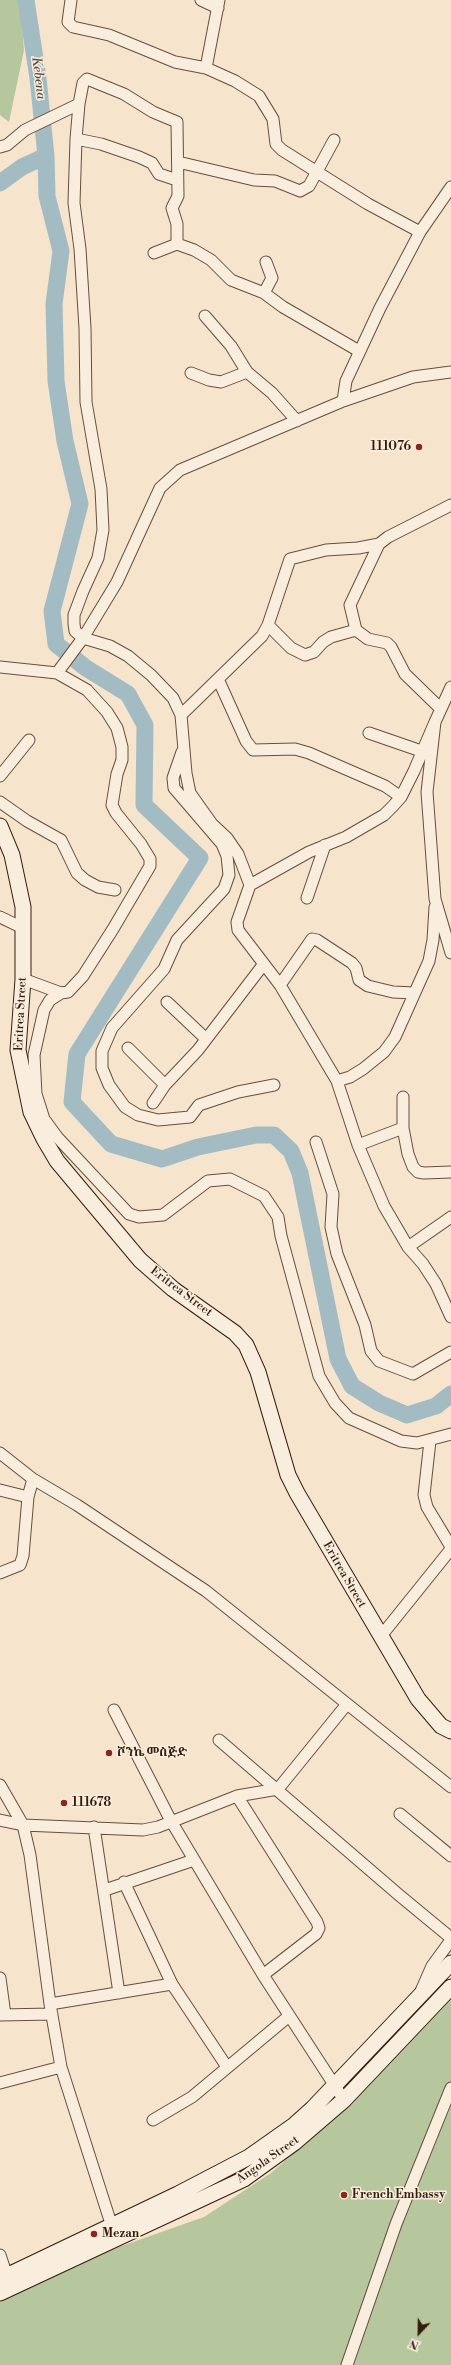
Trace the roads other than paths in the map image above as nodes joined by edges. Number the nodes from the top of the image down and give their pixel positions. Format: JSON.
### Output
{"nodes":[{"id":1,"x":71,"y":0,"type":"edge"},
{"id":2,"x":201,"y":0,"type":"edge"},
{"id":3,"x":218,"y":4,"type":"edge"},
{"id":4,"x":206,"y":68,"type":"junction"},
{"id":5,"x":79,"y":104,"type":"junction"},
{"id":6,"x":76,"y":139,"type":"junction"},
{"id":7,"x":334,"y":140,"type":"dead end"},
{"id":8,"x":0,"y":147,"type":"edge"},
{"id":9,"x":178,"y":162,"type":"junction"},
{"id":10,"x":319,"y":172,"type":"junction"},
{"id":11,"x":177,"y":180,"type":"junction"},
{"id":12,"x":451,"y":187,"type":"edge"},
{"id":13,"x":420,"y":232,"type":"junction"},
{"id":14,"x":177,"y":244,"type":"junction"},
{"id":15,"x":154,"y":253,"type":"dead end"},
{"id":16,"x":266,"y":262,"type":"dead end"},
{"id":17,"x":264,"y":293,"type":"junction"},
{"id":18,"x":205,"y":316,"type":"dead end"},
{"id":19,"x":359,"y":351,"type":"junction"},
{"id":20,"x":247,"y":372,"type":"junction"},
{"id":21,"x":451,"y":372,"type":"edge"},
{"id":22,"x":191,"y":373,"type":"dead end"},
{"id":23,"x":343,"y":402,"type":"junction"},
{"id":24,"x":297,"y":421,"type":"junction"},
{"id":25,"x":451,"y":505,"type":"edge"},
{"id":26,"x":379,"y":544,"type":"junction"},
{"id":27,"x":268,"y":625,"type":"junction"},
{"id":28,"x":356,"y":630,"type":"junction"},
{"id":29,"x":83,"y":638,"type":"junction"},
{"id":30,"x":0,"y":667,"type":"edge"},
{"id":31,"x":58,"y":670,"type":"junction"},
{"id":32,"x":218,"y":679,"type":"junction"},
{"id":33,"x":451,"y":687,"type":"edge"},
{"id":34,"x":441,"y":709,"type":"junction"},
{"id":35,"x":181,"y":715,"type":"junction"},
{"id":36,"x":435,"y":722,"type":"junction"},
{"id":37,"x":369,"y":733,"type":"dead end"},
{"id":38,"x":29,"y":740,"type":"dead end"},
{"id":39,"x":184,"y":745,"type":"junction"},
{"id":40,"x":424,"y":752,"type":"junction"},
{"id":41,"x":0,"y":776,"type":"edge"},
{"id":42,"x":401,"y":797,"type":"junction"},
{"id":43,"x":0,"y":802,"type":"edge"},
{"id":44,"x":0,"y":826,"type":"edge"},
{"id":45,"x":326,"y":845,"type":"junction"},
{"id":46,"x":250,"y":885,"type":"junction"},
{"id":47,"x":114,"y":890,"type":"dead end"},
{"id":48,"x":307,"y":898,"type":"dead end"},
{"id":49,"x":435,"y":899,"type":"junction"},
{"id":50,"x":0,"y":917,"type":"edge"},
{"id":51,"x":23,"y":928,"type":"junction"},
{"id":52,"x":451,"y":953,"type":"edge"},
{"id":53,"x":263,"y":965,"type":"junction"},
{"id":54,"x":23,"y":979,"type":"junction"},
{"id":55,"x":280,"y":985,"type":"junction"},
{"id":56,"x":45,"y":987,"type":"junction"},
{"id":57,"x":61,"y":992,"type":"junction"},
{"id":58,"x":414,"y":993,"type":"junction"},
{"id":59,"x":50,"y":1000,"type":"junction"},
{"id":60,"x":167,"y":1002,"type":"dead end"},
{"id":61,"x":206,"y":1038,"type":"junction"},
{"id":62,"x":128,"y":1048,"type":"dead end"},
{"id":63,"x":337,"y":1081,"type":"junction"},
{"id":64,"x":274,"y":1084,"type":"dead end"},
{"id":65,"x":165,"y":1085,"type":"junction"},
{"id":66,"x":403,"y":1097,"type":"dead end"},
{"id":67,"x":153,"y":1103,"type":"dead end"},
{"id":68,"x":403,"y":1128,"type":"junction"},
{"id":69,"x":316,"y":1142,"type":"dead end"},
{"id":70,"x":358,"y":1145,"type":"junction"},
{"id":71,"x":451,"y":1172,"type":"edge"},
{"id":72,"x":451,"y":1217,"type":"edge"},
{"id":73,"x":408,"y":1247,"type":"junction"},
{"id":74,"x":451,"y":1317,"type":"edge"},
{"id":75,"x":451,"y":1352,"type":"edge"},
{"id":76,"x":451,"y":1434,"type":"edge"},
{"id":77,"x":430,"y":1441,"type":"junction"},
{"id":78,"x":0,"y":1453,"type":"edge"},
{"id":79,"x":33,"y":1479,"type":"junction"},
{"id":80,"x":0,"y":1490,"type":"edge"},
{"id":81,"x":28,"y":1497,"type":"junction"},
{"id":82,"x":451,"y":1548,"type":"edge"},
{"id":83,"x":0,"y":1573,"type":"edge"},
{"id":84,"x":381,"y":1636,"type":"junction"},
{"id":85,"x":347,"y":1704,"type":"junction"},
{"id":86,"x":114,"y":1710,"type":"dead end"},
{"id":87,"x":446,"y":1728,"type":"edge"},
{"id":88,"x":220,"y":1740,"type":"dead end"},
{"id":89,"x":451,"y":1741,"type":"edge"},
{"id":90,"x":450,"y":1784,"type":"edge"},
{"id":91,"x":0,"y":1785,"type":"edge"},
{"id":92,"x":278,"y":1789,"type":"junction"},
{"id":93,"x":237,"y":1796,"type":"junction"},
{"id":94,"x":400,"y":1814,"type":"dead end"},
{"id":95,"x":0,"y":1820,"type":"edge"},
{"id":96,"x":171,"y":1821,"type":"junction"},
{"id":97,"x":23,"y":1825,"type":"junction"},
{"id":98,"x":94,"y":1827,"type":"junction"},
{"id":99,"x":451,"y":1856,"type":"edge"},
{"id":100,"x":194,"y":1860,"type":"junction"},
{"id":101,"x":124,"y":1882,"type":"junction"},
{"id":102,"x":105,"y":1890,"type":"junction"},
{"id":103,"x":451,"y":1939,"type":"edge"},
{"id":104,"x":451,"y":1964,"type":"edge"},
{"id":105,"x":263,"y":1975,"type":"junction"},
{"id":106,"x":0,"y":1978,"type":"edge"},
{"id":107,"x":172,"y":1984,"type":"junction"},
{"id":108,"x":451,"y":1987,"type":"edge"},
{"id":109,"x":119,"y":1993,"type":"junction"},
{"id":110,"x":417,"y":1999,"type":"junction"},
{"id":111,"x":51,"y":2009,"type":"junction"},
{"id":112,"x":3,"y":2015,"type":"edge"},
{"id":113,"x":289,"y":2016,"type":"junction"},
{"id":114,"x":61,"y":2067,"type":"junction"},
{"id":115,"x":228,"y":2067,"type":"junction"},
{"id":116,"x":0,"y":2083,"type":"edge"},
{"id":117,"x":334,"y":2086,"type":"junction"},
{"id":118,"x":451,"y":2088,"type":"edge"},
{"id":119,"x":344,"y":2100,"type":"junction"},
{"id":120,"x":153,"y":2120,"type":"dead end"},
{"id":121,"x":114,"y":2232,"type":"junction"},
{"id":122,"x":0,"y":2255,"type":"edge"},
{"id":123,"x":4,"y":2277,"type":"edge"},
{"id":124,"x":0,"y":2293,"type":"edge"},
{"id":125,"x":347,"y":2365,"type":"edge"}],
"edges":[{"from":1,"to":4,"type":"street"},
{"from":2,"to":3,"type":"street"},
{"from":3,"to":4,"type":"street"},
{"from":4,"to":10,"type":"street"},
{"from":5,"to":6,"type":"street"},
{"from":5,"to":8,"type":"street"},
{"from":5,"to":9,"type":"street"},
{"from":6,"to":11,"type":"street"},
{"from":6,"to":29,"type":"street"},
{"from":7,"to":10,"type":"street"},
{"from":9,"to":10,"type":"street"},
{"from":9,"to":11,"type":"street"},
{"from":10,"to":13,"type":"street"},
{"from":11,"to":14,"type":"street"},
{"from":12,"to":13,"type":"street"},
{"from":13,"to":19,"type":"street"},
{"from":14,"to":15,"type":"street"},
{"from":14,"to":17,"type":"street"},
{"from":16,"to":17,"type":"street"},
{"from":17,"to":19,"type":"street"},
{"from":18,"to":20,"type":"street"},
{"from":19,"to":23,"type":"street"},
{"from":20,"to":22,"type":"street"},
{"from":20,"to":24,"type":"street"},
{"from":21,"to":23,"type":"street"},
{"from":23,"to":24,"type":"street"},
{"from":24,"to":29,"type":"street"},
{"from":25,"to":26,"type":"street"},
{"from":26,"to":27,"type":"street"},
{"from":26,"to":28,"type":"street"},
{"from":27,"to":28,"type":"street"},
{"from":27,"to":32,"type":"street"},
{"from":28,"to":34,"type":"street"},
{"from":29,"to":31,"type":"street"},
{"from":29,"to":35,"type":"street"},
{"from":30,"to":31,"type":"street"},
{"from":31,"to":57,"type":"street"},
{"from":32,"to":35,"type":"street"},
{"from":32,"to":42,"type":"street"},
{"from":33,"to":34,"type":"street"},
{"from":34,"to":36,"type":"street"},
{"from":35,"to":39,"type":"street"},
{"from":36,"to":40,"type":"street"},
{"from":36,"to":49,"type":"street"},
{"from":37,"to":40,"type":"street"},
{"from":38,"to":41,"type":"street"},
{"from":39,"to":46,"type":"street"},
{"from":39,"to":64,"type":"street"},
{"from":40,"to":42,"type":"street"},
{"from":42,"to":45,"type":"street"},
{"from":43,"to":47,"type":"street"},
{"from":44,"to":51,"type":"main road","name":"Eritrea Street"},
{"from":45,"to":46,"type":"street"},
{"from":45,"to":48,"type":"street"},
{"from":46,"to":53,"type":"street"},
{"from":49,"to":52,"type":"street"},
{"from":49,"to":58,"type":"street"},
{"from":50,"to":51,"type":"street"},
{"from":51,"to":54,"type":"main road","name":"Eritrea Street"},
{"from":53,"to":55,"type":"street"},
{"from":53,"to":61,"type":"street"},
{"from":54,"to":56,"type":"street"},
{"from":54,"to":84,"type":"main road","name":"Eritrea Street"},
{"from":55,"to":58,"type":"street"},
{"from":55,"to":63,"type":"street"},
{"from":56,"to":57,"type":"street"},
{"from":56,"to":59,"type":"street"},
{"from":57,"to":59,"type":"street"},
{"from":58,"to":63,"type":"street"},
{"from":59,"to":77,"type":"street"},
{"from":60,"to":61,"type":"street"},
{"from":61,"to":65,"type":"street"},
{"from":62,"to":65,"type":"street"},
{"from":63,"to":70,"type":"street"},
{"from":65,"to":67,"type":"street"},
{"from":66,"to":68,"type":"street"},
{"from":68,"to":70,"type":"street"},
{"from":68,"to":71,"type":"street"},
{"from":69,"to":75,"type":"street"},
{"from":70,"to":73,"type":"street"},
{"from":72,"to":73,"type":"street"},
{"from":73,"to":74,"type":"street"},
{"from":76,"to":77,"type":"street"},
{"from":77,"to":82,"type":"street"},
{"from":78,"to":79,"type":"street"},
{"from":79,"to":81,"type":"street"},
{"from":79,"to":85,"type":"street"},
{"from":80,"to":81,"type":"street"},
{"from":81,"to":83,"type":"street"},
{"from":82,"to":84,"type":"street"},
{"from":84,"to":87,"type":"main road","name":"Eritrea Street"},
{"from":85,"to":90,"type":"street"},
{"from":85,"to":92,"type":"street"},
{"from":86,"to":96,"type":"street"},
{"from":87,"to":89,"type":"main road","name":"Eritrea Street"},
{"from":88,"to":92,"type":"street"},
{"from":91,"to":97,"type":"street"},
{"from":92,"to":93,"type":"street"},
{"from":92,"to":103,"type":"street"},
{"from":93,"to":96,"type":"street"},
{"from":93,"to":105,"type":"street"},
{"from":94,"to":99,"type":"street"},
{"from":95,"to":97,"type":"street"},
{"from":96,"to":98,"type":"street"},
{"from":96,"to":100,"type":"street"},
{"from":97,"to":98,"type":"street"},
{"from":97,"to":111,"type":"street"},
{"from":98,"to":102,"type":"street"},
{"from":100,"to":101,"type":"street"},
{"from":100,"to":105,"type":"street"},
{"from":101,"to":102,"type":"street"},
{"from":101,"to":107,"type":"street"},
{"from":102,"to":109,"type":"street"},
{"from":103,"to":110,"type":"street"},
{"from":104,"to":110,"type":"main road"},
{"from":105,"to":113,"type":"street"},
{"from":106,"to":112,"type":"street"},
{"from":107,"to":109,"type":"street"},
{"from":107,"to":115,"type":"street"},
{"from":108,"to":119,"type":"main road","name":"Angola Street"},
{"from":109,"to":111,"type":"street"},
{"from":110,"to":117,"type":"main road"},
{"from":111,"to":112,"type":"street"},
{"from":111,"to":114,"type":"street"},
{"from":113,"to":115,"type":"street"},
{"from":113,"to":117,"type":"street"},
{"from":114,"to":116,"type":"street"},
{"from":114,"to":121,"type":"street"},
{"from":115,"to":120,"type":"street"},
{"from":117,"to":119,"type":"street"},
{"from":117,"to":121,"type":"main road"},
{"from":118,"to":125,"type":"street"},
{"from":119,"to":121,"type":"main road","name":"Angola Street"},
{"from":121,"to":123,"type":"main road"},
{"from":121,"to":124,"type":"main road","name":"Angola Street"},
{"from":122,"to":123,"type":"street"}]}
